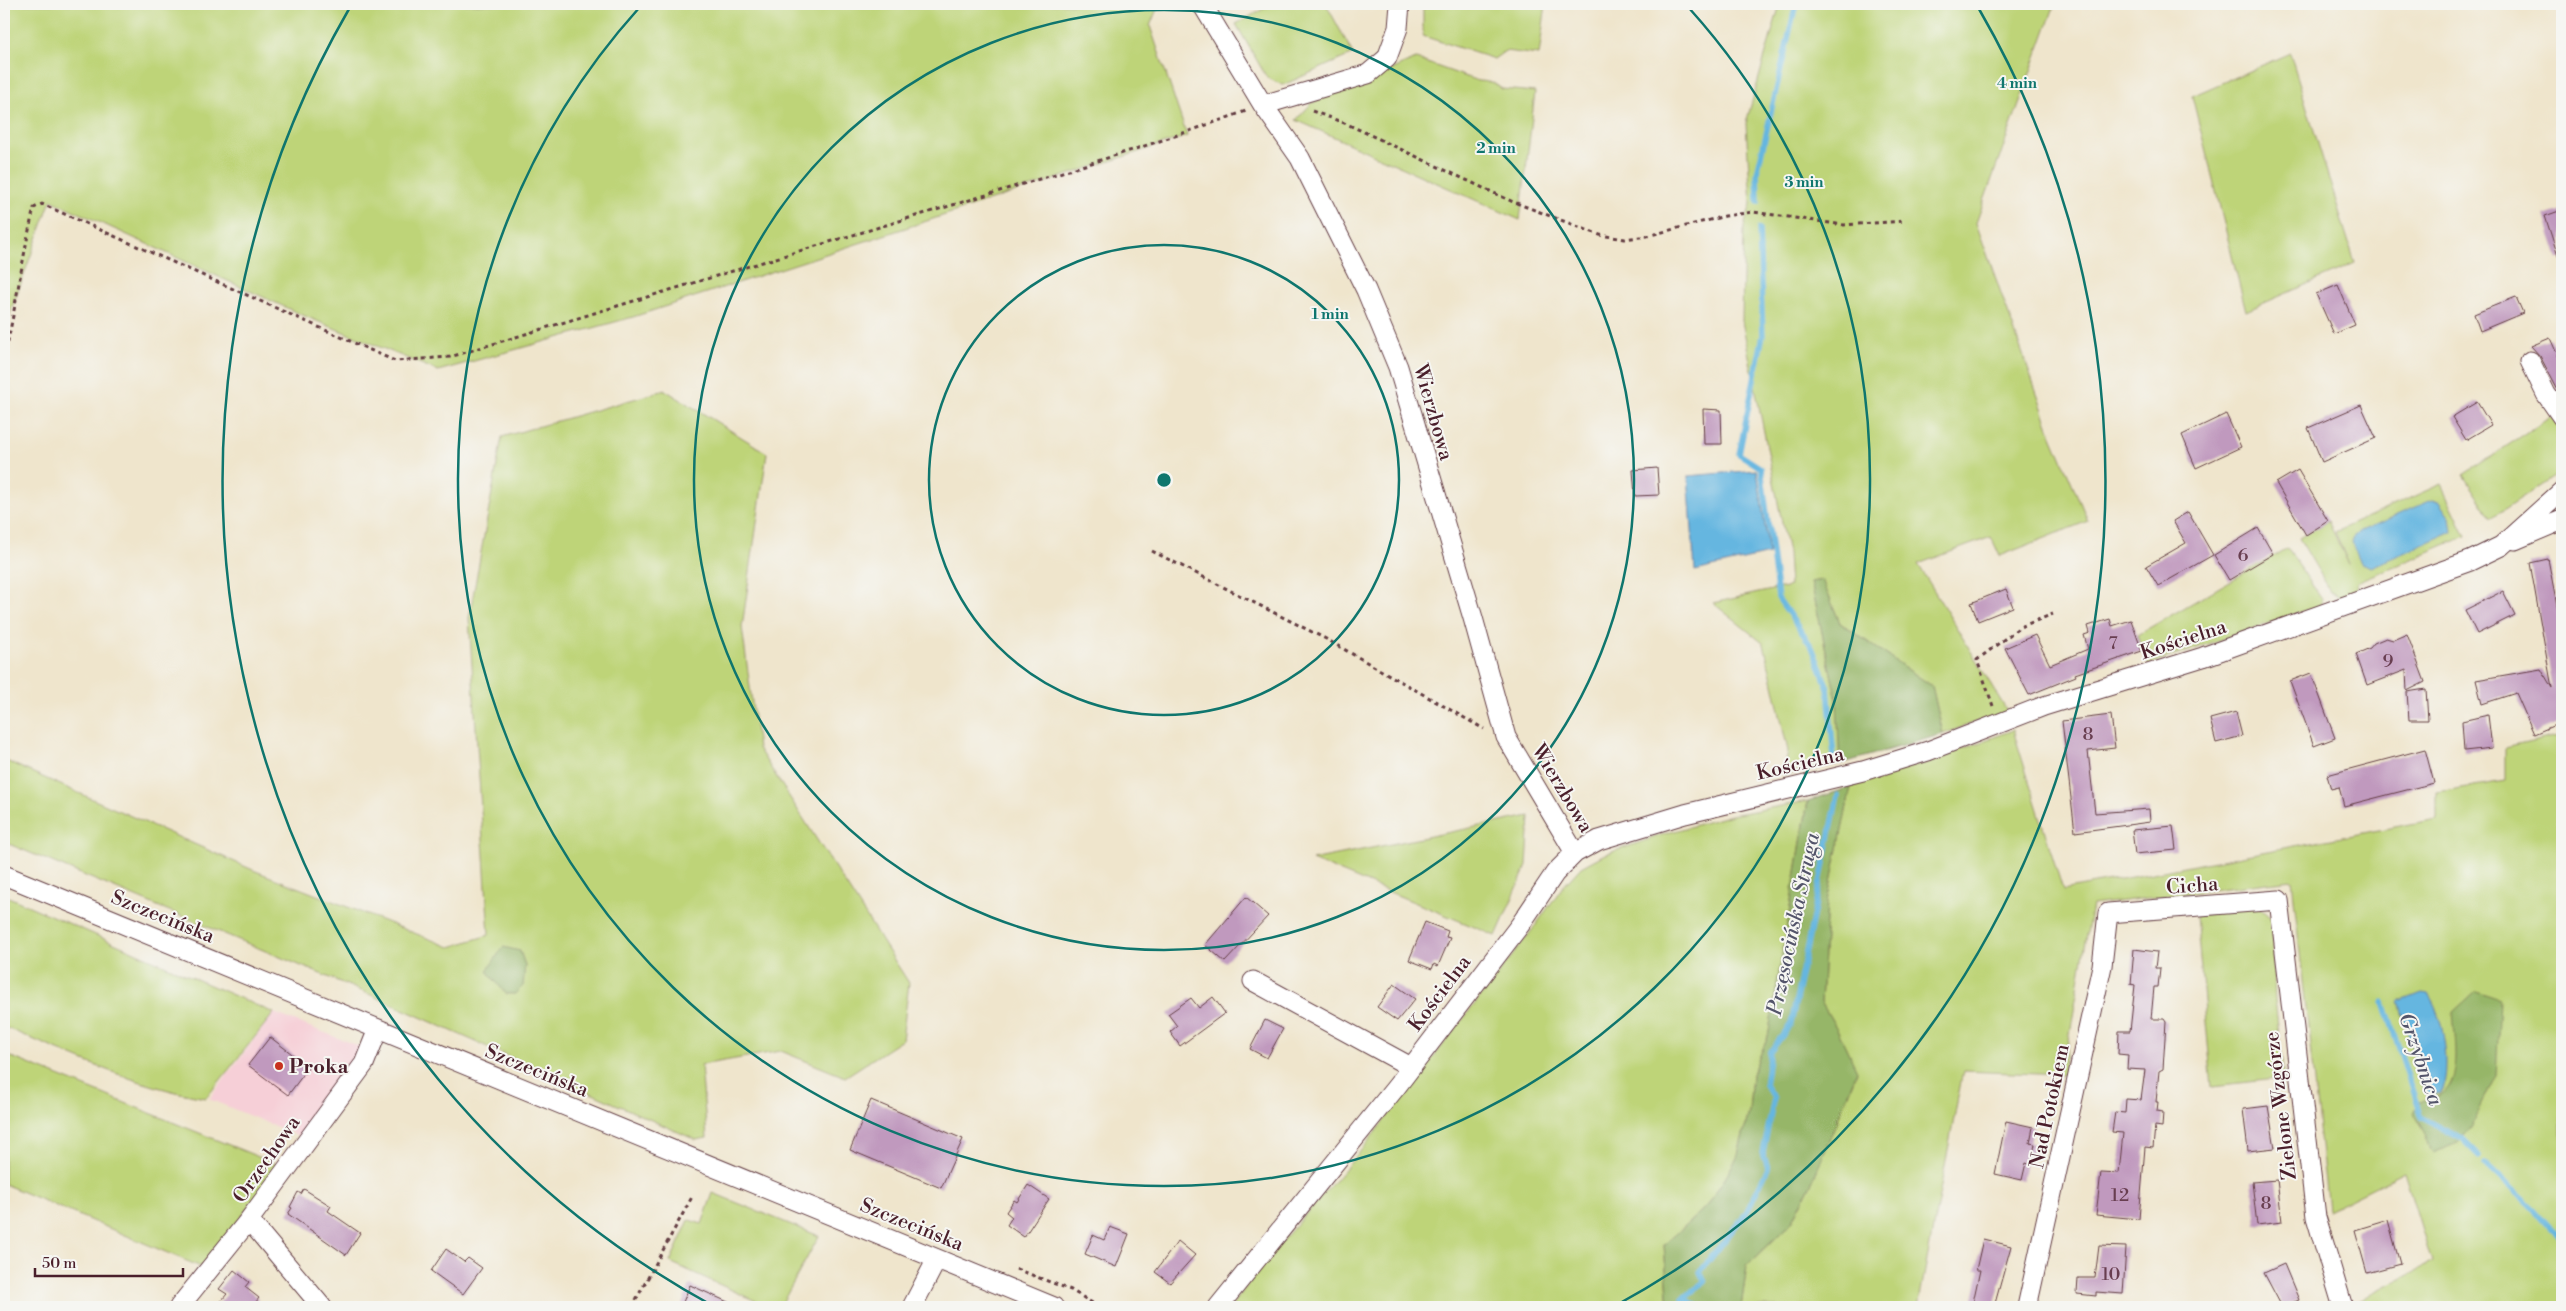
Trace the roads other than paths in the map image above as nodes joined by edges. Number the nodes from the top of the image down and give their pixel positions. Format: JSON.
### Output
{"nodes":[{"id":1,"x":1202,"y":4,"type":"edge"},
{"id":2,"x":1400,"y":4,"type":"edge"},
{"id":3,"x":1262,"y":105,"type":"junction"},
{"id":4,"x":2530,"y":361,"type":"dead end"},
{"id":5,"x":2562,"y":418,"type":"edge"},
{"id":6,"x":2562,"y":492,"type":"edge"},
{"id":7,"x":2562,"y":520,"type":"edge"},
{"id":8,"x":2501,"y":546,"type":"junction"},
{"id":9,"x":1575,"y":853,"type":"junction"},
{"id":10,"x":4,"y":875,"type":"edge"},
{"id":11,"x":2279,"y":900,"type":"joint"},
{"id":12,"x":2108,"y":913,"type":"joint"},
{"id":13,"x":1253,"y":981,"type":"dead end"},
{"id":14,"x":378,"y":1029,"type":"junction"},
{"id":15,"x":1411,"y":1067,"type":"junction"},
{"id":16,"x":249,"y":1220,"type":"junction"},
{"id":17,"x":936,"y":1259,"type":"junction"},
{"id":18,"x":2342,"y":1304,"type":"dead end"},
{"id":19,"x":178,"y":1307,"type":"edge"},
{"id":20,"x":322,"y":1307,"type":"edge"},
{"id":21,"x":912,"y":1307,"type":"edge"},
{"id":22,"x":1054,"y":1307,"type":"edge"},
{"id":23,"x":1218,"y":1307,"type":"edge"},
{"id":24,"x":2027,"y":1307,"type":"edge"}],
"edges":[{"from":1,"to":3,"type":"street","name":"Wierzbowa"},
{"from":2,"to":3,"type":"street"},
{"from":3,"to":9,"type":"street","name":"Wierzbowa"},
{"from":4,"to":5,"type":"street"},
{"from":6,"to":8,"type":"street","name":"Kościelna"},
{"from":7,"to":8,"type":"street"},
{"from":8,"to":9,"type":"street","name":"Kościelna"},
{"from":9,"to":15,"type":"street","name":"Kościelna"},
{"from":10,"to":14,"type":"street","name":"Szczecińska"},
{"from":11,"to":12,"type":"street","name":"Cicha"},
{"from":11,"to":18,"type":"street","name":"Zielone Wzgórze"},
{"from":12,"to":24,"type":"street","name":"Nad Potokiem"},
{"from":13,"to":15,"type":"street"},
{"from":14,"to":16,"type":"street","name":"Orzechowa"},
{"from":14,"to":17,"type":"street","name":"Szczecińska"},
{"from":15,"to":23,"type":"street","name":"Kościelna"},
{"from":16,"to":19,"type":"street"},
{"from":16,"to":20,"type":"street","name":"Orzechowa"},
{"from":17,"to":21,"type":"street"},
{"from":17,"to":22,"type":"street","name":"Szczecińska"}]}
